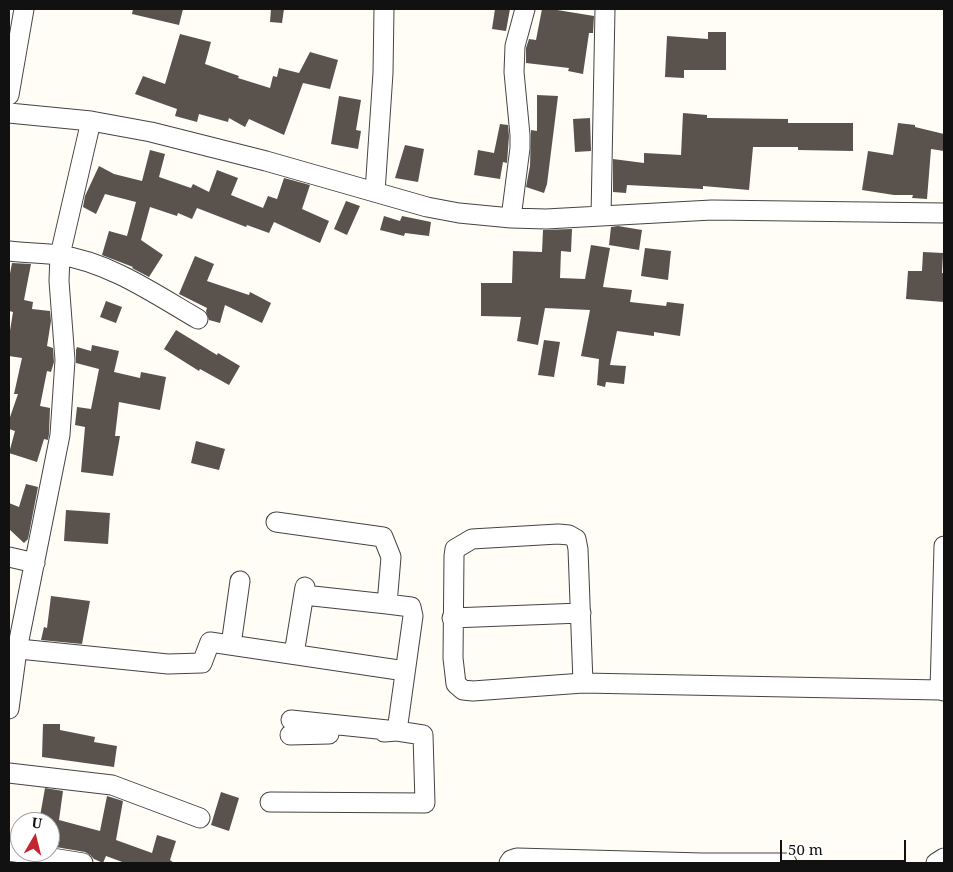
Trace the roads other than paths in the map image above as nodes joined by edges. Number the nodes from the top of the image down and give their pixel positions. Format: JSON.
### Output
{"nodes":[{"id":1,"x":24,"y":9,"type":"edge"},
{"id":2,"x":384,"y":9,"type":"edge"},
{"id":3,"x":525,"y":9,"type":"edge"},
{"id":4,"x":605,"y":9,"type":"edge"},
{"id":5,"x":9,"y":95,"type":"edge"},
{"id":6,"x":9,"y":113,"type":"edge"},
{"id":7,"x":91,"y":121,"type":"junction"},
{"id":8,"x":375,"y":192,"type":"junction"},
{"id":9,"x":944,"y":214,"type":"edge"},
{"id":10,"x":601,"y":216,"type":"junction"},
{"id":11,"x":510,"y":218,"type":"junction"},
{"id":12,"x":9,"y":251,"type":"edge"},
{"id":13,"x":60,"y":255,"type":"junction"},
{"id":14,"x":198,"y":319,"type":"dead end"},
{"id":15,"x":276,"y":522,"type":"dead end"},
{"id":16,"x":944,"y":546,"type":"edge"},
{"id":17,"x":9,"y":557,"type":"edge"},
{"id":18,"x":35,"y":562,"type":"junction"},
{"id":19,"x":240,"y":581,"type":"dead end"},
{"id":20,"x":387,"y":604,"type":"junction"},
{"id":21,"x":581,"y":613,"type":"junction"},
{"id":22,"x":452,"y":618,"type":"junction"},
{"id":23,"x":942,"y":633,"type":"edge"},
{"id":24,"x":231,"y":645,"type":"junction"},
{"id":25,"x":13,"y":649,"type":"edge"},
{"id":26,"x":294,"y":654,"type":"junction"},
{"id":27,"x":405,"y":671,"type":"junction"},
{"id":28,"x":583,"y":683,"type":"junction"},
{"id":29,"x":942,"y":690,"type":"edge"},
{"id":30,"x":9,"y":709,"type":"edge"},
{"id":31,"x":291,"y":728,"type":"dead end"},
{"id":32,"x":397,"y":731,"type":"junction"},
{"id":33,"x":9,"y":773,"type":"edge"},
{"id":34,"x":270,"y":802,"type":"dead end"},
{"id":35,"x":200,"y":818,"type":"dead end"},
{"id":36,"x":9,"y":851,"type":"edge"},
{"id":37,"x":944,"y":858,"type":"edge"},
{"id":38,"x":82,"y":863,"type":"edge"},
{"id":39,"x":509,"y":863,"type":"edge"},
{"id":40,"x":721,"y":863,"type":"edge"},
{"id":41,"x":787,"y":863,"type":"edge"},
{"id":42,"x":936,"y":863,"type":"edge"}],
"edges":[{"from":1,"to":5,"type":"street"},
{"from":2,"to":8,"type":"street"},
{"from":3,"to":11,"type":"street"},
{"from":4,"to":10,"type":"street"},
{"from":6,"to":7,"type":"street"},
{"from":7,"to":8,"type":"street"},
{"from":7,"to":13,"type":"street"},
{"from":8,"to":11,"type":"street"},
{"from":9,"to":10,"type":"street"},
{"from":10,"to":11,"type":"street"},
{"from":12,"to":13,"type":"street"},
{"from":13,"to":14,"type":"street"},
{"from":13,"to":18,"type":"street"},
{"from":15,"to":20,"type":"street"},
{"from":16,"to":23,"type":"street"},
{"from":17,"to":18,"type":"street"},
{"from":18,"to":25,"type":"street"},
{"from":19,"to":24,"type":"street"},
{"from":20,"to":26,"type":"street"},
{"from":20,"to":27,"type":"street"},
{"from":21,"to":22,"type":"street"},
{"from":21,"to":22,"type":"street"},
{"from":21,"to":28,"type":"street"},
{"from":22,"to":28,"type":"street"},
{"from":23,"to":29,"type":"street"},
{"from":24,"to":25,"type":"street"},
{"from":24,"to":26,"type":"street"},
{"from":25,"to":30,"type":"street"},
{"from":26,"to":27,"type":"street"},
{"from":27,"to":32,"type":"street"},
{"from":28,"to":29,"type":"street"},
{"from":31,"to":32,"type":"street"},
{"from":32,"to":34,"type":"street"},
{"from":33,"to":35,"type":"street"},
{"from":36,"to":38,"type":"street"},
{"from":37,"to":42,"type":"street"},
{"from":39,"to":40,"type":"street"},
{"from":40,"to":41,"type":"street"}]}
